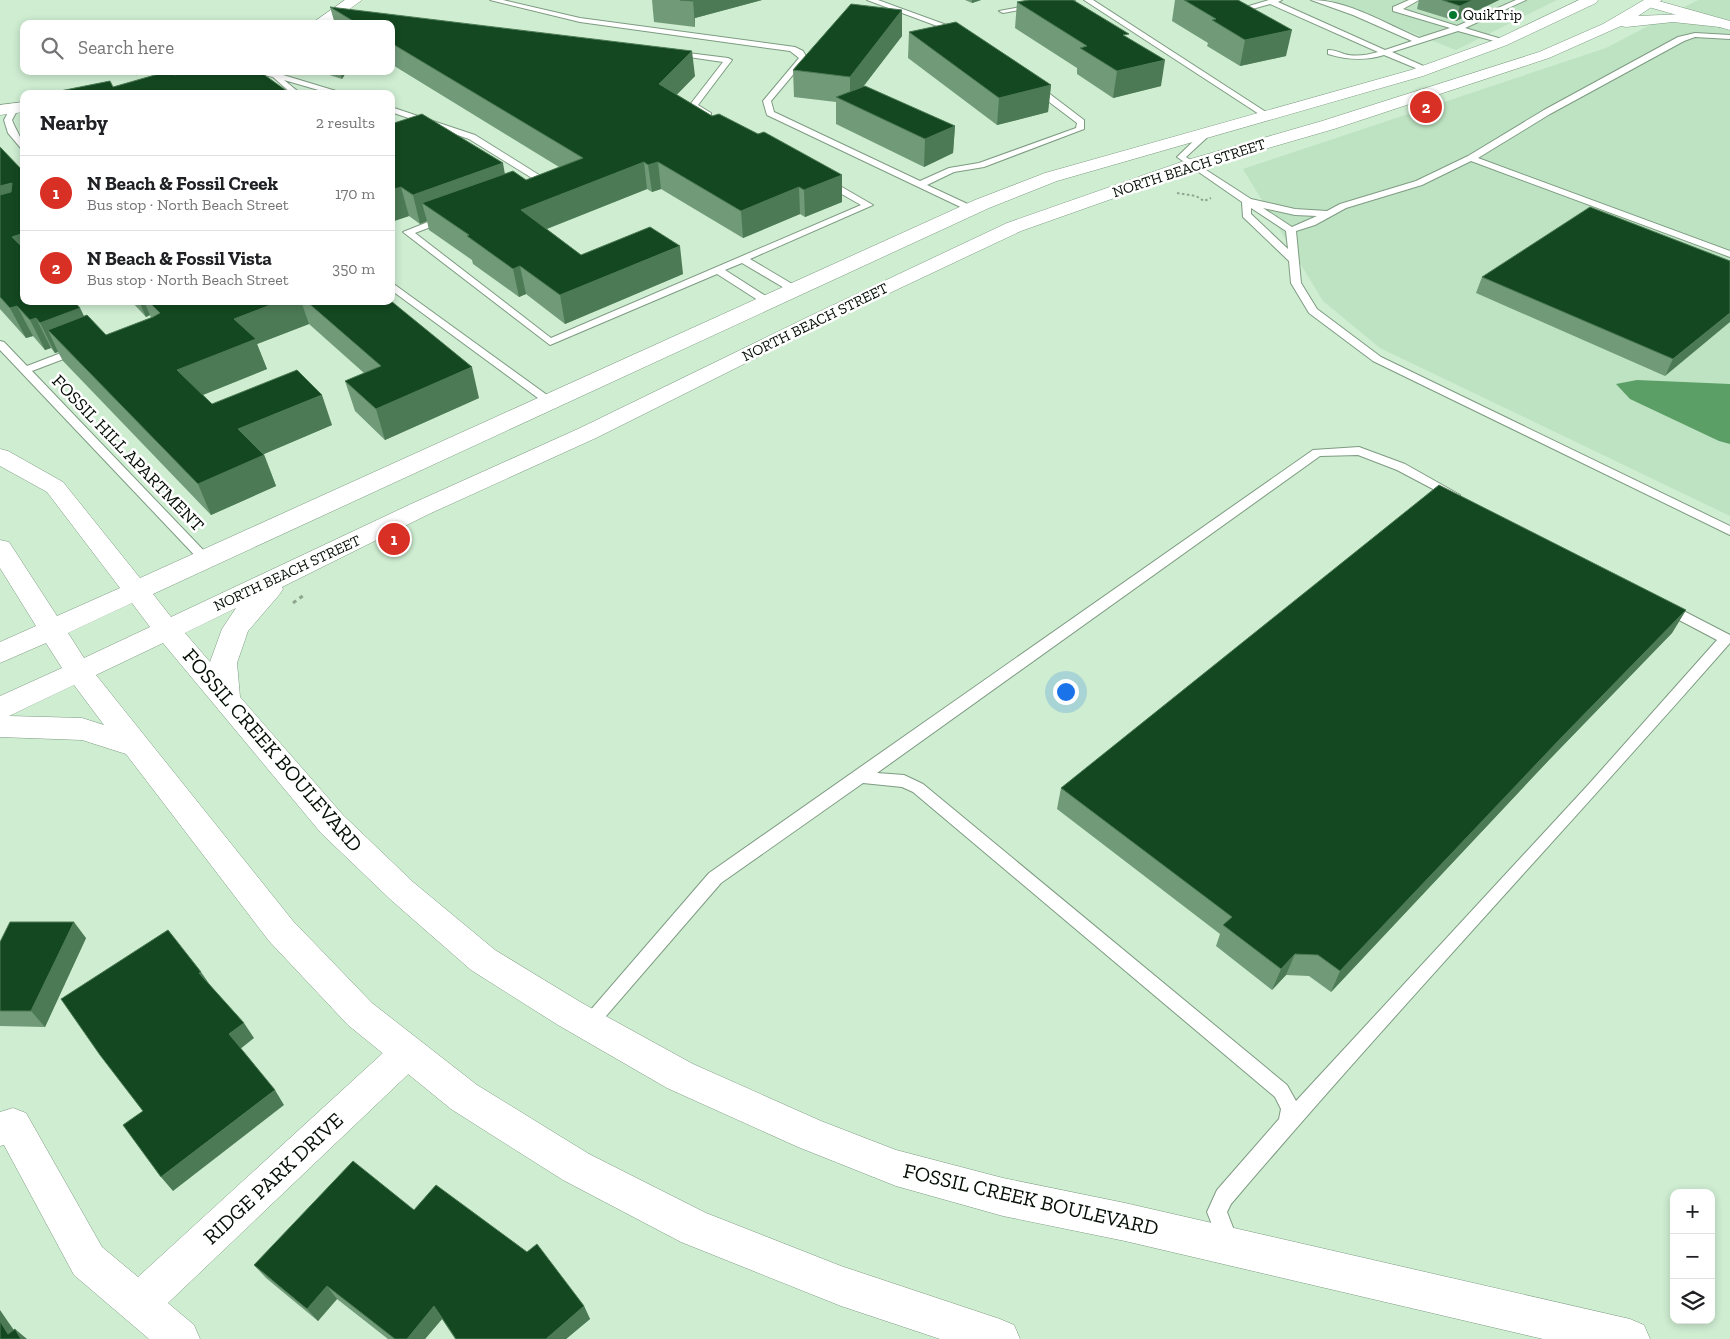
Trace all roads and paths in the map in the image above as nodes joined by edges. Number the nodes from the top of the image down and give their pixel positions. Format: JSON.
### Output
{"nodes":[{"id":1,"x":355,"y":0,"type":"edge"},
{"id":2,"x":494,"y":0,"type":"edge"},
{"id":3,"x":872,"y":0,"type":"edge"},
{"id":4,"x":1071,"y":0,"type":"edge"},
{"id":5,"x":1088,"y":0,"type":"edge"},
{"id":6,"x":1315,"y":0,"type":"edge"},
{"id":7,"x":1415,"y":0,"type":"edge"},
{"id":8,"x":1522,"y":0,"type":"edge"},
{"id":9,"x":1591,"y":0,"type":"edge"},
{"id":10,"x":1684,"y":0,"type":"edge"},
{"id":11,"x":1275,"y":1,"type":"edge"},
{"id":12,"x":1649,"y":1,"type":"edge"},
{"id":13,"x":1713,"y":6,"type":"dead end"},
{"id":14,"x":1003,"y":11,"type":"dead end"},
{"id":15,"x":1258,"y":18,"type":"edge"},
{"id":16,"x":1727,"y":19,"type":"edge"},
{"id":17,"x":327,"y":20,"type":"edge"},
{"id":18,"x":1608,"y":27,"type":"junction"},
{"id":19,"x":1458,"y":28,"type":"junction"},
{"id":20,"x":968,"y":37,"type":"edge"},
{"id":21,"x":1730,"y":37,"type":"edge"},
{"id":22,"x":1419,"y":41,"type":"junction"},
{"id":23,"x":1502,"y":42,"type":"junction"},
{"id":24,"x":1331,"y":52,"type":"dead end"},
{"id":25,"x":1388,"y":52,"type":"junction"},
{"id":26,"x":669,"y":53,"type":"edge"},
{"id":27,"x":1424,"y":70,"type":"junction"},
{"id":28,"x":270,"y":75,"type":"edge"},
{"id":29,"x":276,"y":75,"type":"edge"},
{"id":30,"x":1028,"y":82,"type":"edge"},
{"id":31,"x":1456,"y":84,"type":"junction"},
{"id":32,"x":291,"y":90,"type":"edge"},
{"id":33,"x":328,"y":90,"type":"edge"},
{"id":34,"x":13,"y":109,"type":"edge"},
{"id":35,"x":395,"y":110,"type":"edge"},
{"id":36,"x":1265,"y":114,"type":"junction"},
{"id":37,"x":718,"y":122,"type":"edge"},
{"id":38,"x":440,"y":126,"type":"junction"},
{"id":39,"x":1210,"y":130,"type":"junction"},
{"id":40,"x":424,"y":131,"type":"edge"},
{"id":41,"x":20,"y":144,"type":"edge"},
{"id":42,"x":1470,"y":158,"type":"junction"},
{"id":43,"x":1193,"y":164,"type":"junction"},
{"id":44,"x":818,"y":177,"type":"edge"},
{"id":45,"x":919,"y":185,"type":"junction"},
{"id":46,"x":538,"y":186,"type":"edge"},
{"id":47,"x":1247,"y":201,"type":"junction"},
{"id":48,"x":970,"y":209,"type":"junction"},
{"id":49,"x":1328,"y":214,"type":"junction"},
{"id":50,"x":454,"y":215,"type":"edge"},
{"id":51,"x":1291,"y":230,"type":"junction"},
{"id":52,"x":1730,"y":254,"type":"edge"},
{"id":53,"x":743,"y":259,"type":"junction"},
{"id":54,"x":1294,"y":260,"type":"junction"},
{"id":55,"x":718,"y":270,"type":"junction"},
{"id":56,"x":395,"y":288,"type":"edge"},
{"id":57,"x":795,"y":290,"type":"junction"},
{"id":58,"x":768,"y":302,"type":"junction"},
{"id":59,"x":772,"y":342,"type":"junction"},
{"id":60,"x":0,"y":344,"type":"edge"},
{"id":61,"x":88,"y":345,"type":"edge"},
{"id":62,"x":25,"y":370,"type":"junction"},
{"id":63,"x":550,"y":402,"type":"junction"},
{"id":64,"x":0,"y":456,"type":"edge"},
{"id":65,"x":1462,"y":500,"type":"edge"},
{"id":66,"x":1730,"y":531,"type":"edge"},
{"id":67,"x":0,"y":548,"type":"edge"},
{"id":68,"x":205,"y":559,"type":"junction"},
{"id":69,"x":287,"y":574,"type":"junction"},
{"id":70,"x":137,"y":590,"type":"junction"},
{"id":71,"x":1656,"y":602,"type":"edge"},
{"id":72,"x":50,"y":630,"type":"junction"},
{"id":73,"x":167,"y":630,"type":"junction"},
{"id":74,"x":0,"y":653,"type":"edge"},
{"id":75,"x":78,"y":671,"type":"junction"},
{"id":76,"x":226,"y":699,"type":"junction"},
{"id":77,"x":0,"y":708,"type":"edge"},
{"id":78,"x":0,"y":726,"type":"edge"},
{"id":79,"x":137,"y":746,"type":"junction"},
{"id":80,"x":860,"y":777,"type":"junction"},
{"id":81,"x":588,"y":1025,"type":"junction"},
{"id":82,"x":408,"y":1052,"type":"junction"},
{"id":83,"x":1288,"y":1123,"type":"junction"},
{"id":84,"x":0,"y":1130,"type":"edge"},
{"id":85,"x":1230,"y":1246,"type":"junction"},
{"id":86,"x":138,"y":1304,"type":"junction"},
{"id":87,"x":180,"y":1339,"type":"edge"},
{"id":88,"x":1000,"y":1339,"type":"edge"},
{"id":89,"x":1630,"y":1339,"type":"edge"}],
"edges":[{"from":1,"to":17,"type":"main road"},
{"from":2,"to":45,"type":"lane"},
{"from":3,"to":20,"type":"lane"},
{"from":4,"to":14,"type":"lane"},
{"from":5,"to":36,"type":"lane"},
{"from":6,"to":22,"type":"lane"},
{"from":7,"to":19,"type":"lane"},
{"from":8,"to":19,"type":"lane"},
{"from":9,"to":23,"type":"main road","name":"NORTH BEACH STREET"},
{"from":10,"to":16,"type":"main road"},
{"from":11,"to":15,"type":"lane"},
{"from":11,"to":25,"type":"lane"},
{"from":12,"to":16,"type":"main road"},
{"from":12,"to":18,"type":"main road","name":"NORTH BEACH STREET"},
{"from":13,"to":16,"type":"main road"},
{"from":16,"to":18,"type":"main road"},
{"from":18,"to":31,"type":"main road","name":"NORTH BEACH STREET"},
{"from":19,"to":22,"type":"lane"},
{"from":19,"to":23,"type":"lane"},
{"from":21,"to":42,"type":"lane"},
{"from":22,"to":25,"type":"lane"},
{"from":23,"to":27,"type":"main road","name":"NORTH BEACH STREET"},
{"from":24,"to":25,"type":"lane"},
{"from":25,"to":27,"type":"lane"},
{"from":26,"to":37,"type":"lane"},
{"from":27,"to":31,"type":"main road"},
{"from":27,"to":36,"type":"main road","name":"NORTH BEACH STREET"},
{"from":28,"to":32,"type":"lane"},
{"from":29,"to":33,"type":"lane"},
{"from":30,"to":45,"type":"lane"},
{"from":31,"to":43,"type":"main road","name":"NORTH BEACH STREET"},
{"from":34,"to":41,"type":"lane"},
{"from":35,"to":38,"type":"lane"},
{"from":36,"to":39,"type":"main road","name":"NORTH BEACH STREET"},
{"from":38,"to":40,"type":"lane"},
{"from":38,"to":46,"type":"lane"},
{"from":39,"to":43,"type":"lane"},
{"from":39,"to":48,"type":"main road","name":"NORTH BEACH STREET"},
{"from":42,"to":49,"type":"lane"},
{"from":42,"to":52,"type":"lane"},
{"from":43,"to":47,"type":"lane"},
{"from":43,"to":59,"type":"main road","name":"NORTH BEACH STREET"},
{"from":44,"to":53,"type":"lane"},
{"from":45,"to":48,"type":"lane"},
{"from":47,"to":49,"type":"lane"},
{"from":47,"to":51,"type":"lane"},
{"from":47,"to":54,"type":"lane"},
{"from":48,"to":57,"type":"main road","name":"NORTH BEACH STREET"},
{"from":49,"to":51,"type":"lane"},
{"from":50,"to":55,"type":"lane"},
{"from":51,"to":54,"type":"lane"},
{"from":53,"to":55,"type":"lane"},
{"from":53,"to":57,"type":"lane"},
{"from":54,"to":66,"type":"lane"},
{"from":55,"to":58,"type":"lane"},
{"from":56,"to":63,"type":"lane"},
{"from":57,"to":58,"type":"main road","name":"NORTH BEACH STREET"},
{"from":57,"to":59,"type":"main road"},
{"from":58,"to":63,"type":"main road","name":"NORTH BEACH STREET"},
{"from":59,"to":69,"type":"main road","name":"NORTH BEACH STREET"},
{"from":60,"to":62,"type":"lane","name":"FOSSIL HILL APARTMENT"},
{"from":61,"to":62,"type":"lane","name":"FOSSIL HILL APARTMENT"},
{"from":62,"to":68,"type":"lane","name":"FOSSIL HILL APARTMENT"},
{"from":63,"to":68,"type":"main road","name":"NORTH BEACH STREET"},
{"from":64,"to":70,"type":"main road","name":"FOSSIL CREEK BOULEVARD"},
{"from":65,"to":80,"type":"lane"},
{"from":67,"to":72,"type":"main road"},
{"from":68,"to":70,"type":"main road","name":"NORTH BEACH STREET"},
{"from":69,"to":73,"type":"main road","name":"NORTH BEACH STREET"},
{"from":69,"to":76,"type":"main road"},
{"from":70,"to":72,"type":"main road","name":"NORTH BEACH STREET"},
{"from":70,"to":73,"type":"main road","name":"FOSSIL CREEK BOULEVARD"},
{"from":71,"to":83,"type":"lane"},
{"from":72,"to":74,"type":"main road","name":"NORTH BEACH STREET"},
{"from":72,"to":75,"type":"main road"},
{"from":73,"to":75,"type":"main road","name":"NORTH BEACH STREET"},
{"from":73,"to":76,"type":"main road","name":"FOSSIL CREEK BOULEVARD"},
{"from":75,"to":77,"type":"main road","name":"NORTH BEACH STREET"},
{"from":75,"to":79,"type":"main road"},
{"from":76,"to":81,"type":"main road","name":"FOSSIL CREEK BOULEVARD"},
{"from":78,"to":79,"type":"main road"},
{"from":79,"to":82,"type":"main road"},
{"from":80,"to":81,"type":"lane"},
{"from":80,"to":83,"type":"lane"},
{"from":81,"to":85,"type":"main road","name":"FOSSIL CREEK BOULEVARD"},
{"from":82,"to":86,"type":"main road","name":"RIDGE PARK DRIVE"},
{"from":82,"to":88,"type":"main road"},
{"from":83,"to":85,"type":"lane"},
{"from":84,"to":86,"type":"main road"},
{"from":85,"to":89,"type":"main road","name":"FOSSIL CREEK BOULEVARD"},
{"from":86,"to":87,"type":"main road"}]}
